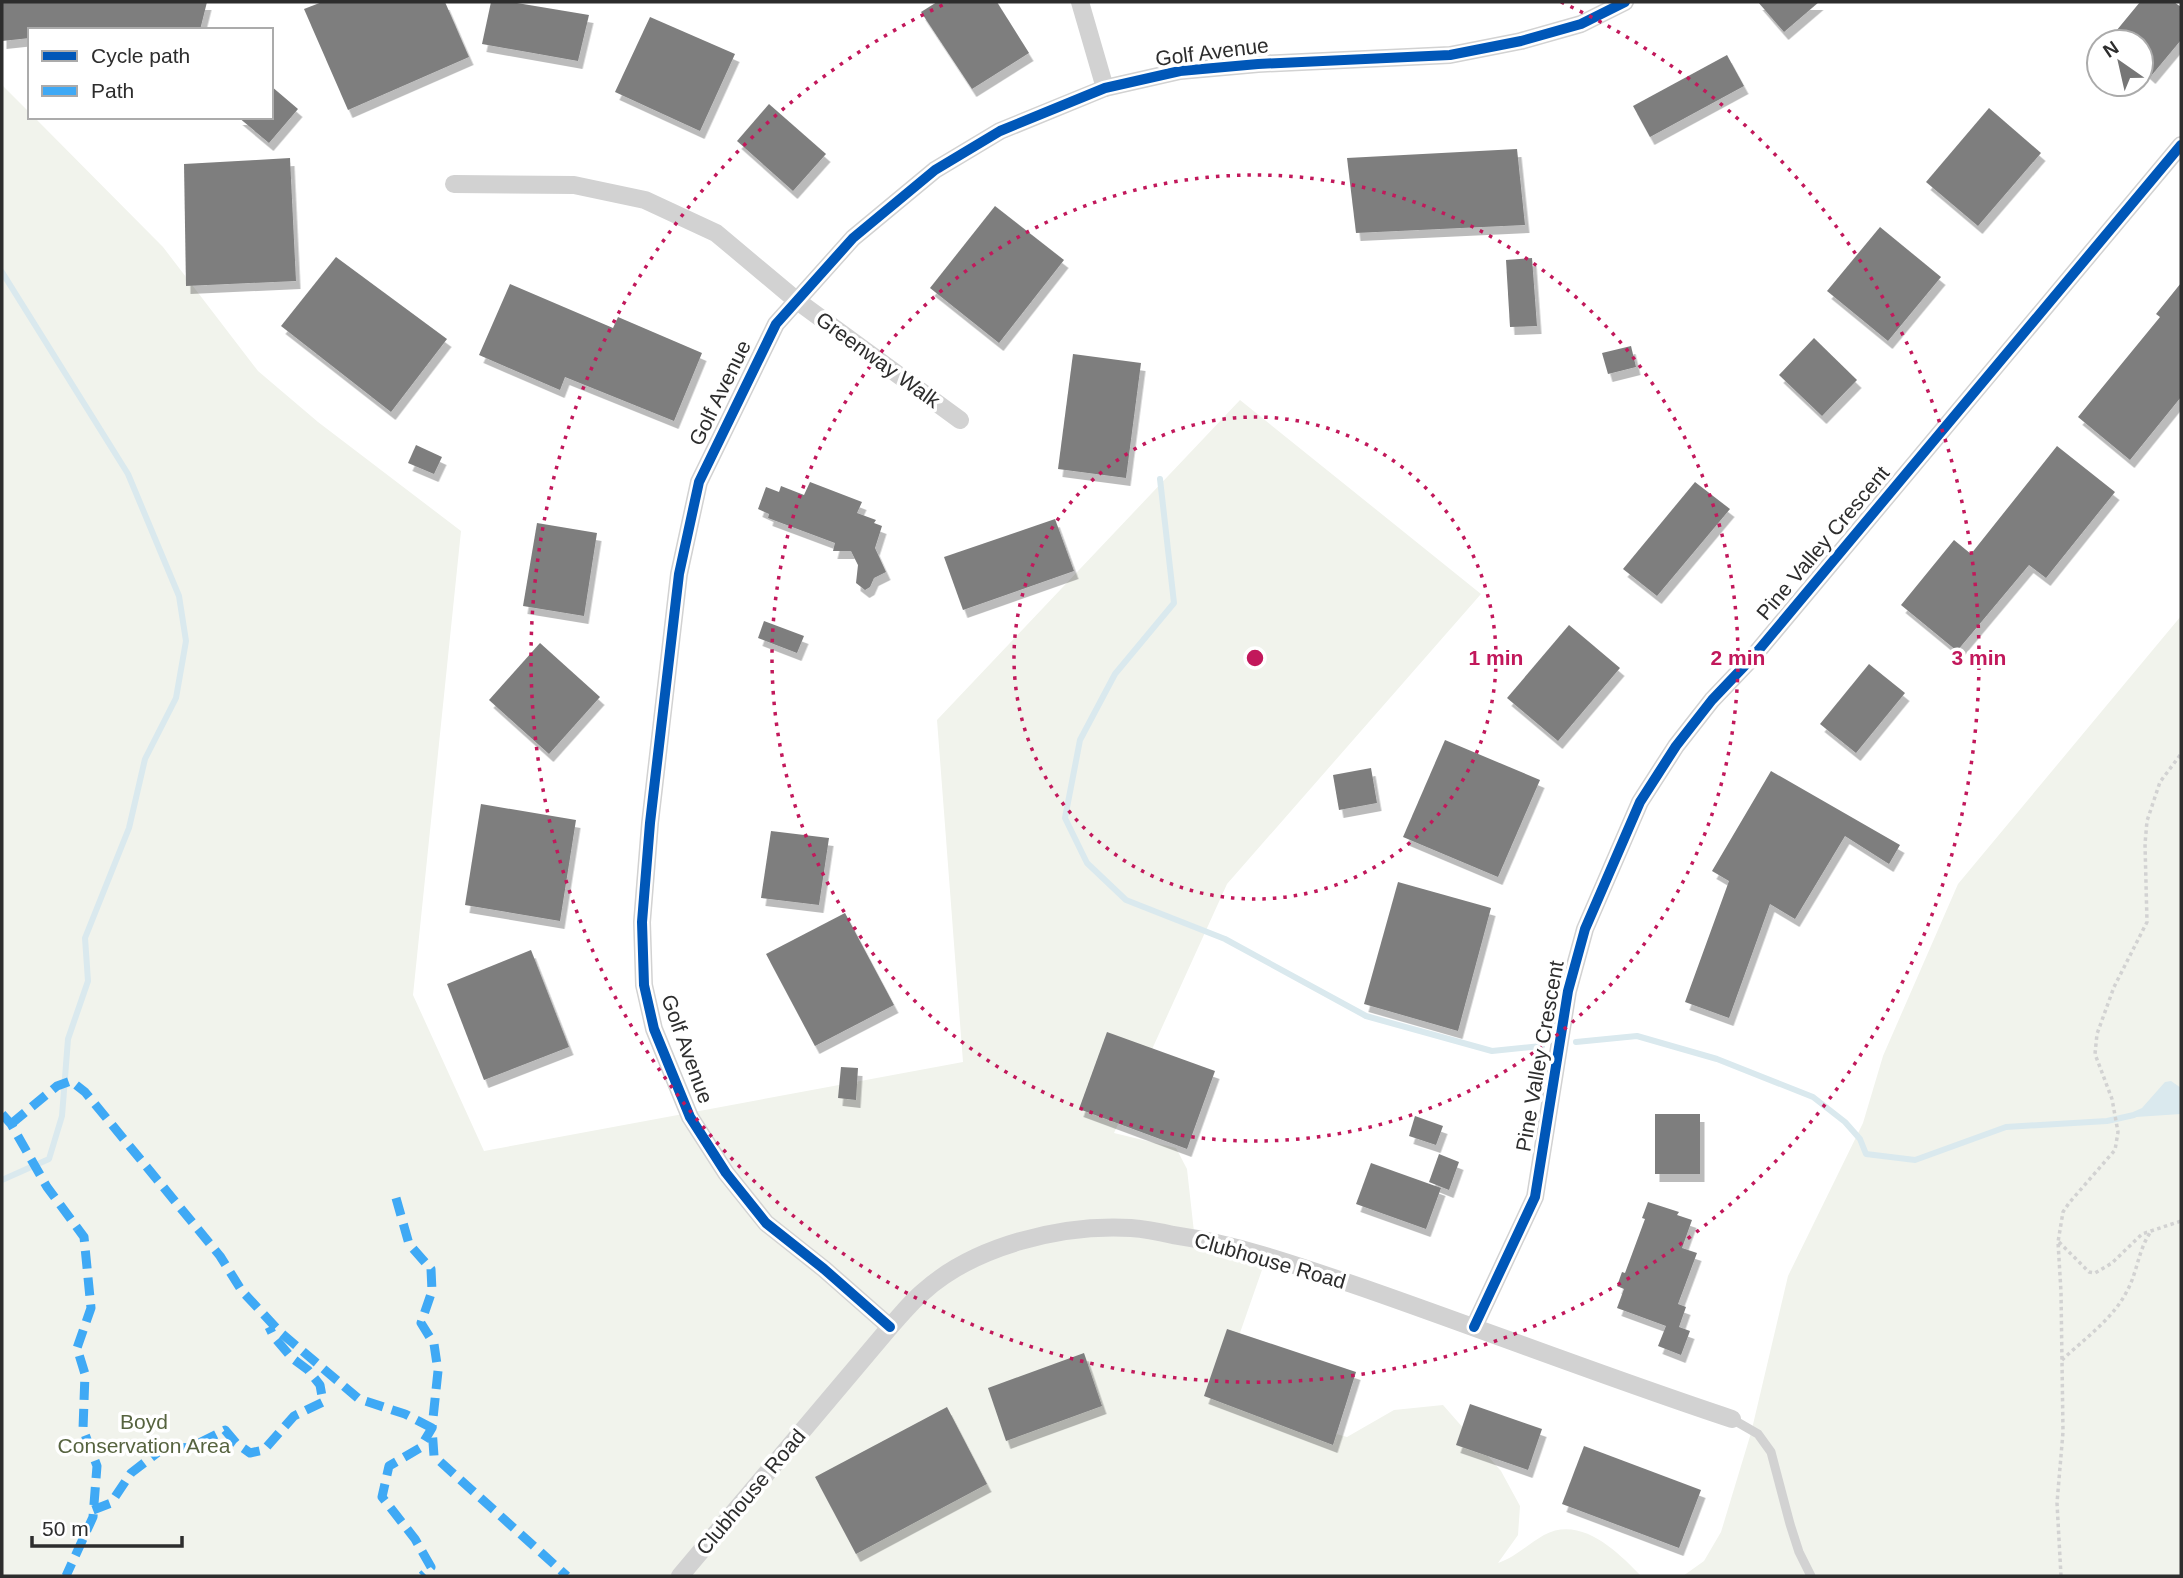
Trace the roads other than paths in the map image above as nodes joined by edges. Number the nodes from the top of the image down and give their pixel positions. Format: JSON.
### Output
{"nodes":[{"id":1,"x":1080,"y":2,"type":"edge"},
{"id":2,"x":1625,"y":2,"type":"edge"},
{"id":3,"x":1105,"y":88,"type":"junction"},
{"id":4,"x":2181,"y":145,"type":"edge"},
{"id":5,"x":454,"y":184,"type":"dead end"},
{"id":6,"x":796,"y":300,"type":"junction"},
{"id":7,"x":960,"y":420,"type":"dead end"},
{"id":8,"x":890,"y":1327,"type":"junction"},
{"id":9,"x":1475,"y":1327,"type":"junction"},
{"id":10,"x":1732,"y":1419,"type":"joint"},
{"id":11,"x":680,"y":1576,"type":"edge"},
{"id":12,"x":1811,"y":1576,"type":"edge"}],
"edges":[{"from":1,"to":3,"type":"street"},
{"from":2,"to":3,"type":"street","name":"Golf Avenue"},
{"from":3,"to":6,"type":"street","name":"Golf Avenue"},
{"from":4,"to":9,"type":"street","name":"Pine Valley Crescent"},
{"from":5,"to":6,"type":"street","name":"Greenway Walk"},
{"from":6,"to":7,"type":"street","name":"Greenway Walk"},
{"from":6,"to":8,"type":"street","name":"Golf Avenue"},
{"from":8,"to":9,"type":"street","name":"Clubhouse Road"},
{"from":8,"to":11,"type":"street","name":"Clubhouse Road"},
{"from":9,"to":10,"type":"street","name":"Clubhouse Road"},
{"from":10,"to":12,"type":"lane"}]}
